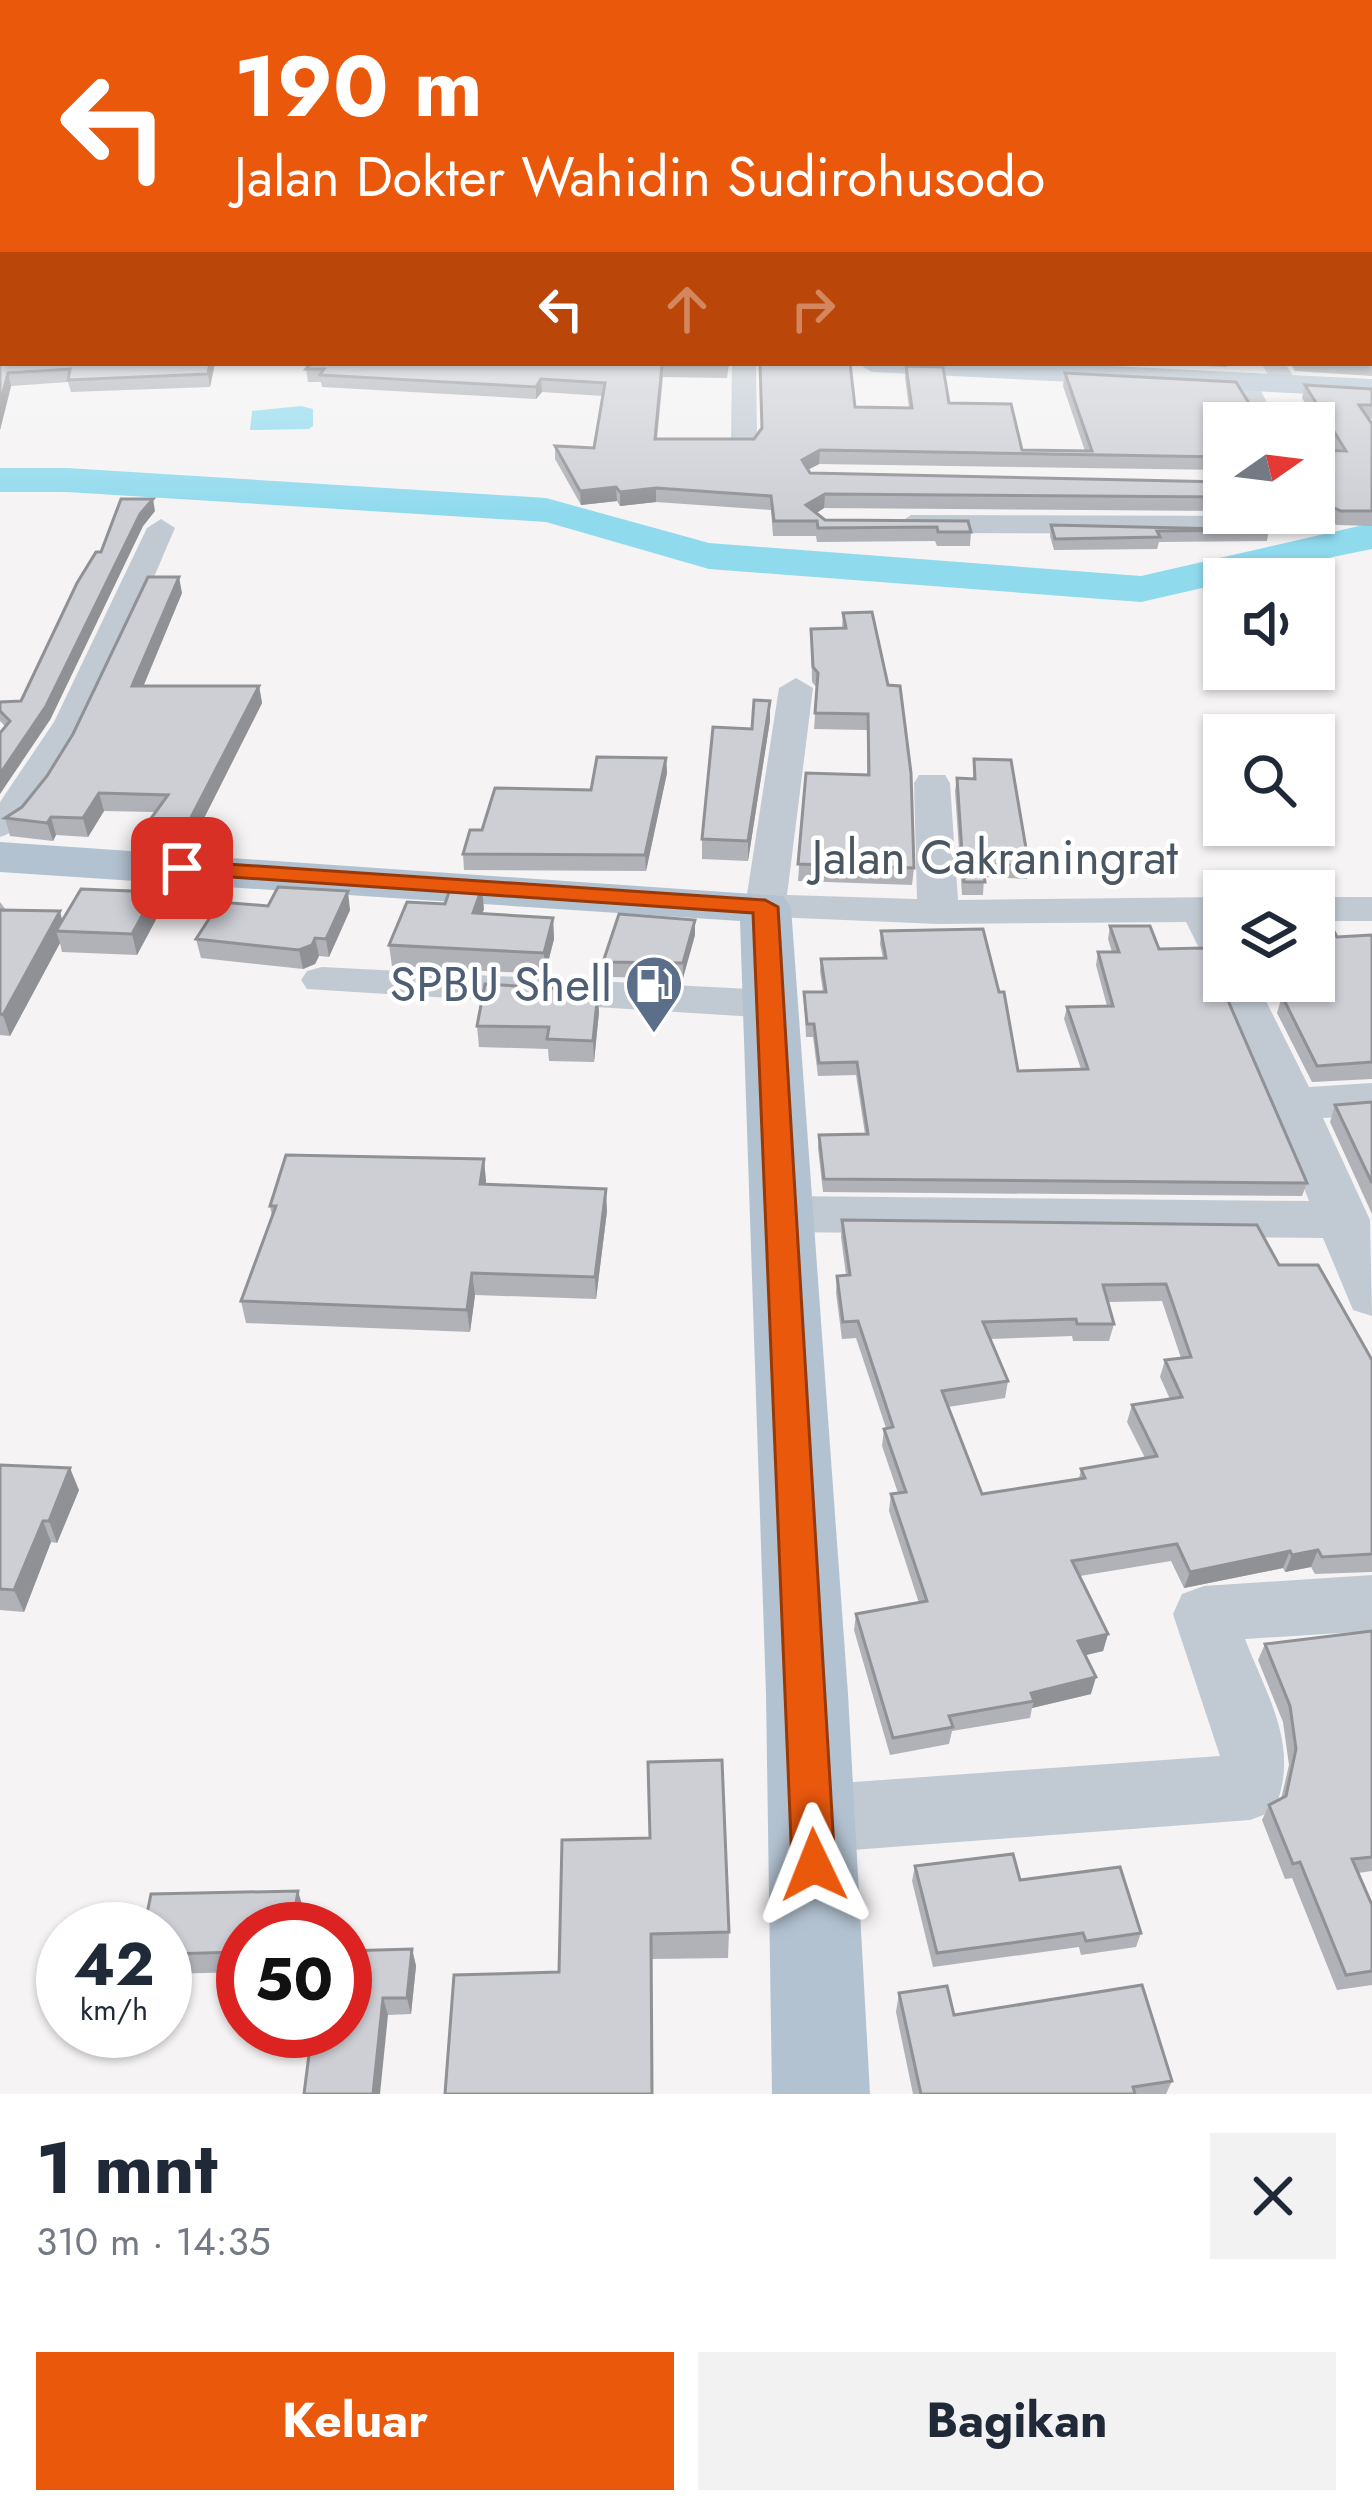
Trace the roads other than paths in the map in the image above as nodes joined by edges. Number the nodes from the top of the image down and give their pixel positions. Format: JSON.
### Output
{"nodes":[{"id":1,"x":744,"y":366,"type":"edge"},
{"id":2,"x":977,"y":366,"type":"edge"},
{"id":3,"x":1279,"y":374,"type":"edge"},
{"id":4,"x":1245,"y":382,"type":"junction"},
{"id":5,"x":1372,"y":388,"type":"edge"},
{"id":6,"x":1255,"y":402,"type":"edge"},
{"id":7,"x":744,"y":441,"type":"edge"},
{"id":8,"x":903,"y":516,"type":"edge"},
{"id":9,"x":1203,"y":519,"type":"edge"},
{"id":10,"x":161,"y":528,"type":"dead end"},
{"id":11,"x":796,"y":688,"type":"dead end"},
{"id":12,"x":0,"y":772,"type":"edge"},
{"id":13,"x":42,"y":773,"type":"junction"},
{"id":14,"x":932,"y":783,"type":"dead end"},
{"id":15,"x":0,"y":826,"type":"edge"},
{"id":16,"x":0,"y":857,"type":"edge"},
{"id":17,"x":765,"y":907,"type":"junction"},
{"id":18,"x":1203,"y":909,"type":"edge"},
{"id":19,"x":1335,"y":909,"type":"edge"},
{"id":20,"x":1372,"y":909,"type":"edge"},
{"id":21,"x":938,"y":912,"type":"junction"},
{"id":22,"x":322,"y":980,"type":"dead end"},
{"id":23,"x":1245,"y":1002,"type":"edge"},
{"id":24,"x":770,"y":1004,"type":"junction"},
{"id":25,"x":1372,"y":1099,"type":"edge"},
{"id":26,"x":1294,"y":1104,"type":"junction"},
{"id":27,"x":781,"y":1214,"type":"junction"},
{"id":28,"x":1345,"y":1220,"type":"junction"},
{"id":29,"x":1372,"y":1296,"type":"edge"},
{"id":30,"x":1372,"y":1603,"type":"edge"},
{"id":31,"x":812,"y":1819,"type":"junction"},
{"id":32,"x":821,"y":2094,"type":"edge"}],
"edges":[{"from":1,"to":7,"type":"street"},
{"from":2,"to":4,"type":"main road"},
{"from":3,"to":4,"type":"main road"},
{"from":3,"to":5,"type":"main road"},
{"from":4,"to":6,"type":"street"},
{"from":8,"to":9,"type":"street"},
{"from":10,"to":13,"type":"street"},
{"from":11,"to":17,"type":"street"},
{"from":12,"to":13,"type":"street"},
{"from":13,"to":15,"type":"street"},
{"from":14,"to":21,"type":"street"},
{"from":16,"to":17,"type":"main road"},
{"from":17,"to":21,"type":"street","name":"Jalan Cakraningrat"},
{"from":17,"to":24,"type":"main road"},
{"from":18,"to":21,"type":"street","name":"Jalan Cakraningrat"},
{"from":19,"to":20,"type":"street"},
{"from":22,"to":24,"type":"street"},
{"from":23,"to":26,"type":"street"},
{"from":24,"to":27,"type":"main road"},
{"from":25,"to":26,"type":"street"},
{"from":26,"to":28,"type":"street"},
{"from":27,"to":28,"type":"street"},
{"from":27,"to":31,"type":"main road"},
{"from":28,"to":29,"type":"street"},
{"from":30,"to":31,"type":"street"},
{"from":31,"to":32,"type":"main road"}]}
